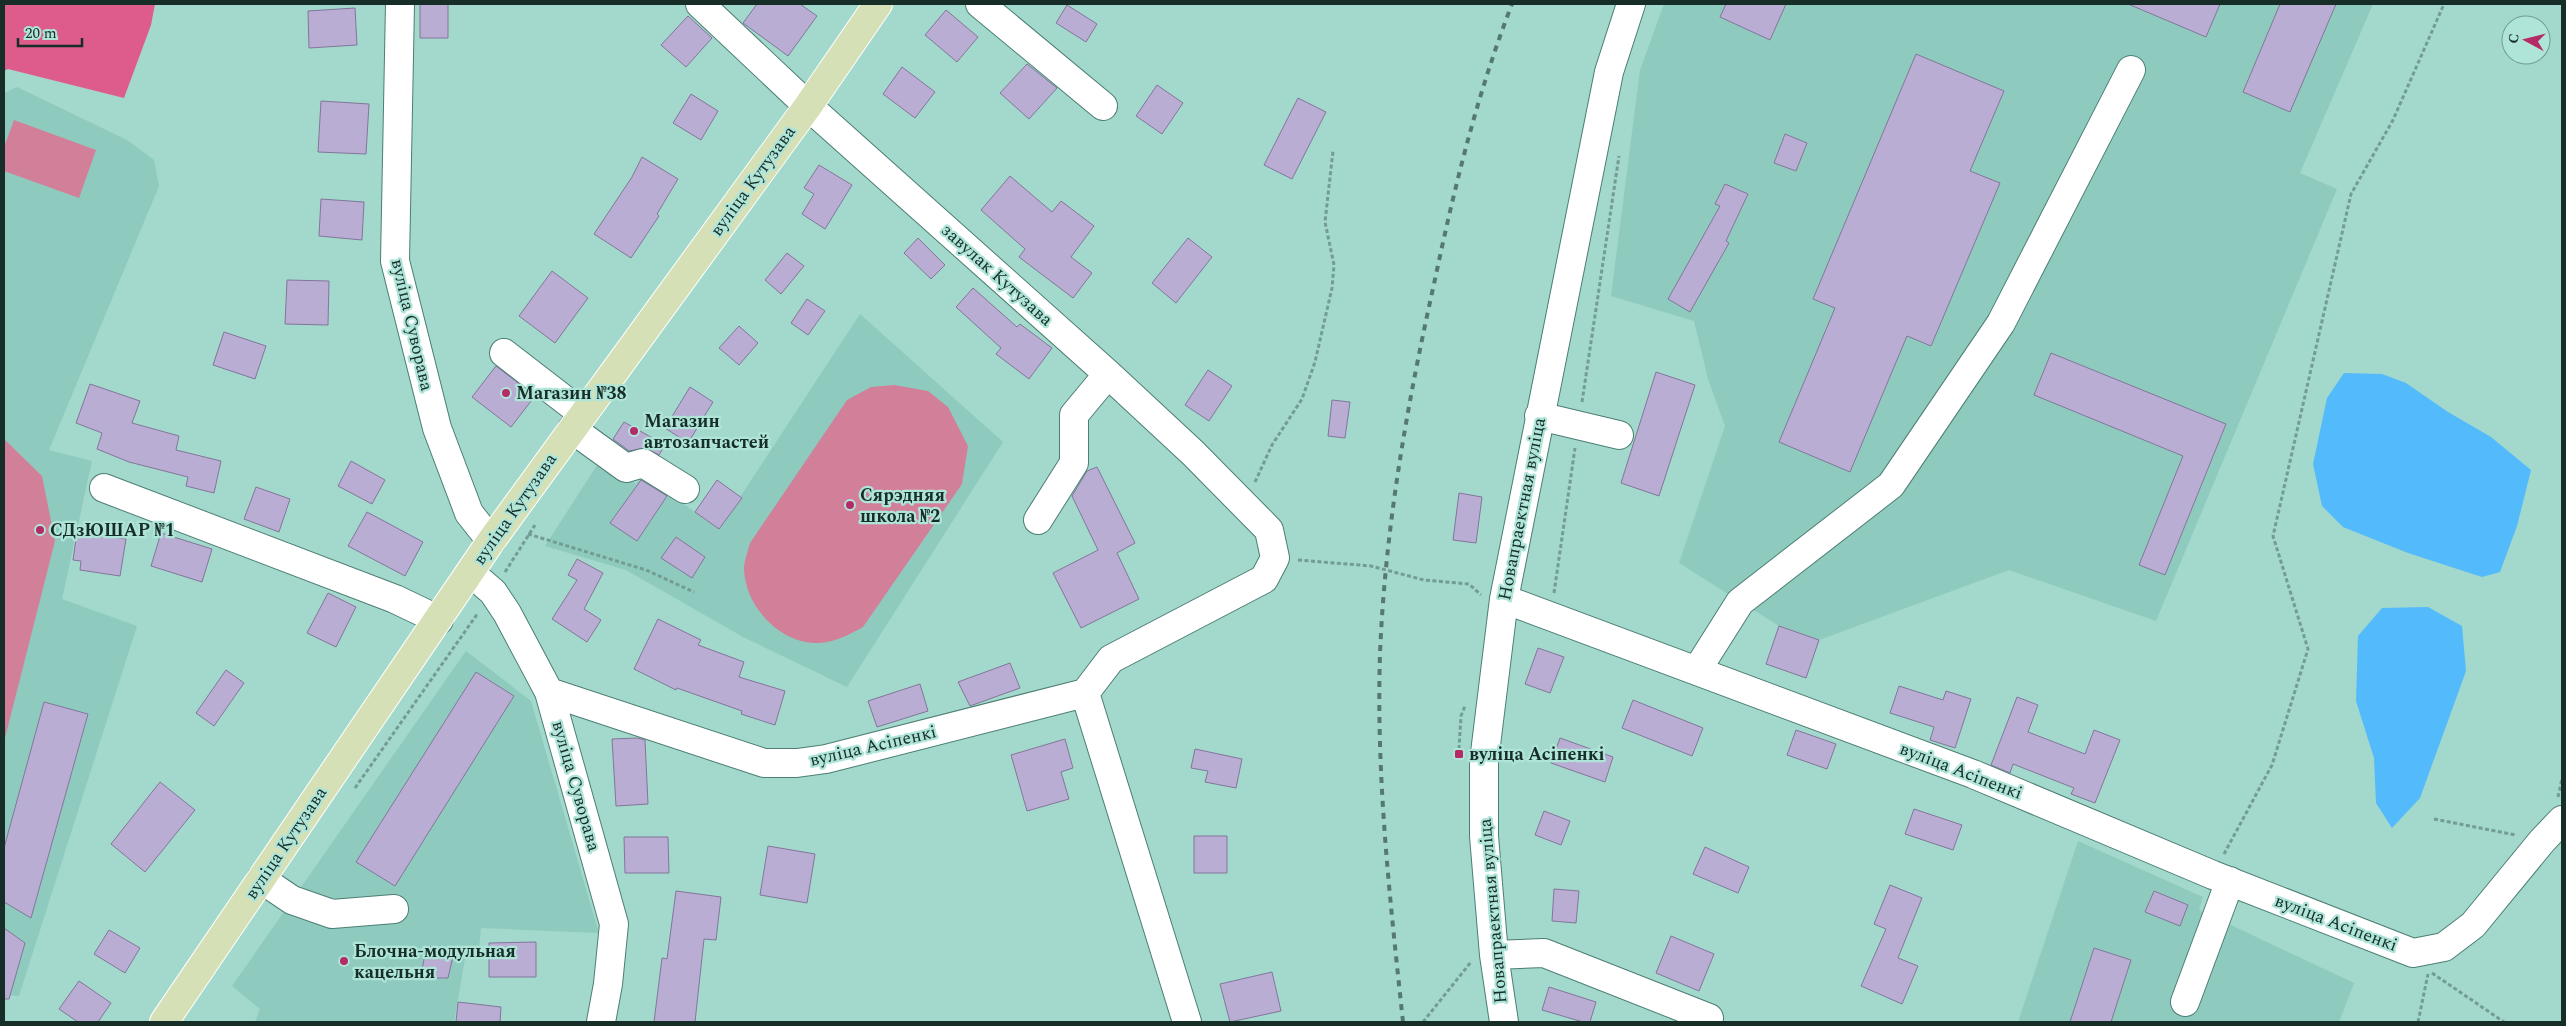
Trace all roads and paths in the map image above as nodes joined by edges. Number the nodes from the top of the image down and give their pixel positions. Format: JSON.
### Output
{"nodes":[{"id":1,"x":400,"y":4,"type":"edge"},
{"id":2,"x":700,"y":4,"type":"edge"},
{"id":3,"x":878,"y":4,"type":"edge"},
{"id":4,"x":980,"y":4,"type":"edge"},
{"id":5,"x":1630,"y":4,"type":"edge"},
{"id":6,"x":2444,"y":4,"type":"edge"},
{"id":7,"x":2131,"y":70,"type":"dead end"},
{"id":8,"x":808,"y":106,"type":"junction"},
{"id":9,"x":1103,"y":106,"type":"dead end"},
{"id":10,"x":1333,"y":150,"type":"dead end"},
{"id":11,"x":1620,"y":150,"type":"dead end"},
{"id":12,"x":504,"y":353,"type":"dead end"},
{"id":13,"x":1108,"y":374,"type":"junction"},
{"id":14,"x":1540,"y":416,"type":"junction"},
{"id":15,"x":578,"y":422,"type":"junction"},
{"id":16,"x":1579,"y":425,"type":"junction"},
{"id":17,"x":1619,"y":435,"type":"dead end"},
{"id":18,"x":104,"y":488,"type":"dead end"},
{"id":19,"x":685,"y":489,"type":"dead end"},
{"id":20,"x":1245,"y":506,"type":"junction"},
{"id":21,"x":539,"y":519,"type":"dead end"},
{"id":22,"x":1038,"y":520,"type":"dead end"},
{"id":23,"x":519,"y":526,"type":"junction"},
{"id":24,"x":491,"y":541,"type":"junction"},
{"id":25,"x":1275,"y":558,"type":"junction"},
{"id":26,"x":471,"y":573,"type":"junction"},
{"id":27,"x":493,"y":592,"type":"junction"},
{"id":28,"x":694,"y":592,"type":"dead end"},
{"id":29,"x":1492,"y":602,"type":"junction"},
{"id":30,"x":1550,"y":616,"type":"junction"},
{"id":31,"x":439,"y":620,"type":"junction"},
{"id":32,"x":1697,"y":670,"type":"junction"},
{"id":33,"x":549,"y":692,"type":"junction"},
{"id":34,"x":1085,"y":693,"type":"junction"},
{"id":35,"x":2562,"y":779,"type":"edge"},
{"id":36,"x":349,"y":796,"type":"dead end"},
{"id":37,"x":2560,"y":809,"type":"edge"},
{"id":38,"x":2434,"y":819,"type":"dead end"},
{"id":39,"x":2522,"y":836,"type":"dead end"},
{"id":40,"x":2221,"y":878,"type":"junction"},
{"id":41,"x":261,"y":879,"type":"junction"},
{"id":42,"x":394,"y":909,"type":"dead end"},
{"id":43,"x":1494,"y":955,"type":"junction"},
{"id":44,"x":2185,"y":1002,"type":"dead end"},
{"id":45,"x":1709,"y":1018,"type":"dead end"},
{"id":46,"x":164,"y":1022,"type":"edge"},
{"id":47,"x":601,"y":1022,"type":"edge"},
{"id":48,"x":1187,"y":1022,"type":"edge"},
{"id":49,"x":1423,"y":1022,"type":"edge"},
{"id":50,"x":1504,"y":1022,"type":"edge"},
{"id":51,"x":2418,"y":1022,"type":"edge"},
{"id":52,"x":2504,"y":1022,"type":"edge"}],
"edges":[{"from":1,"to":24,"type":"street","name":"вуліца Суворава"},
{"from":2,"to":8,"type":"street","name":"завулак Кутузава"},
{"from":3,"to":8,"type":"main road","name":"вуліца Кутузава"},
{"from":4,"to":9,"type":"street"},
{"from":5,"to":14,"type":"street","name":"Новапраектная вуліца"},
{"from":6,"to":40,"type":"path"},
{"from":7,"to":32,"type":"street"},
{"from":8,"to":13,"type":"street","name":"завулак Кутузава"},
{"from":8,"to":15,"type":"main road","name":"вуліца Кутузава"},
{"from":10,"to":20,"type":"path"},
{"from":11,"to":16,"type":"path"},
{"from":12,"to":15,"type":"street"},
{"from":13,"to":20,"type":"street","name":"завулак Кутузава"},
{"from":13,"to":22,"type":"street"},
{"from":14,"to":16,"type":"street"},
{"from":14,"to":29,"type":"street","name":"Новапраектная вуліца"},
{"from":15,"to":19,"type":"street"},
{"from":15,"to":23,"type":"main road","name":"вуліца Кутузава"},
{"from":16,"to":17,"type":"street"},
{"from":16,"to":30,"type":"path"},
{"from":18,"to":31,"type":"street"},
{"from":20,"to":25,"type":"street","name":"завулак Кутузава"},
{"from":21,"to":23,"type":"path"},
{"from":23,"to":24,"type":"main road","name":"вуліца Кутузава"},
{"from":23,"to":27,"type":"path"},
{"from":23,"to":28,"type":"path"},
{"from":24,"to":26,"type":"main road","name":"вуліца Кутузава"},
{"from":25,"to":29,"type":"path"},
{"from":25,"to":34,"type":"street"},
{"from":26,"to":27,"type":"street","name":"вуліца Суворава"},
{"from":26,"to":31,"type":"main road","name":"вуліца Кутузава"},
{"from":27,"to":33,"type":"street","name":"вуліца Суворава"},
{"from":27,"to":36,"type":"path"},
{"from":29,"to":30,"type":"street","name":"вуліца Асіпенкі"},
{"from":29,"to":43,"type":"street","name":"Новапраектная вуліца"},
{"from":30,"to":32,"type":"street","name":"вуліца Асіпенкі"},
{"from":31,"to":41,"type":"main road","name":"вуліца Кутузава"},
{"from":32,"to":40,"type":"street","name":"вуліца Асіпенкі"},
{"from":33,"to":34,"type":"street","name":"вуліца Асіпенкі"},
{"from":33,"to":47,"type":"street","name":"вуліца Суворава"},
{"from":34,"to":48,"type":"street"},
{"from":35,"to":37,"type":"path"},
{"from":37,"to":40,"type":"street","name":"вуліца Асіпенкі"},
{"from":38,"to":39,"type":"path"},
{"from":40,"to":44,"type":"street"},
{"from":41,"to":42,"type":"street"},
{"from":41,"to":46,"type":"main road","name":"вуліца Кутузава"},
{"from":43,"to":45,"type":"street"},
{"from":43,"to":49,"type":"path"},
{"from":43,"to":50,"type":"street","name":"Новапраектная вуліца"},
{"from":51,"to":52,"type":"path"}]}
